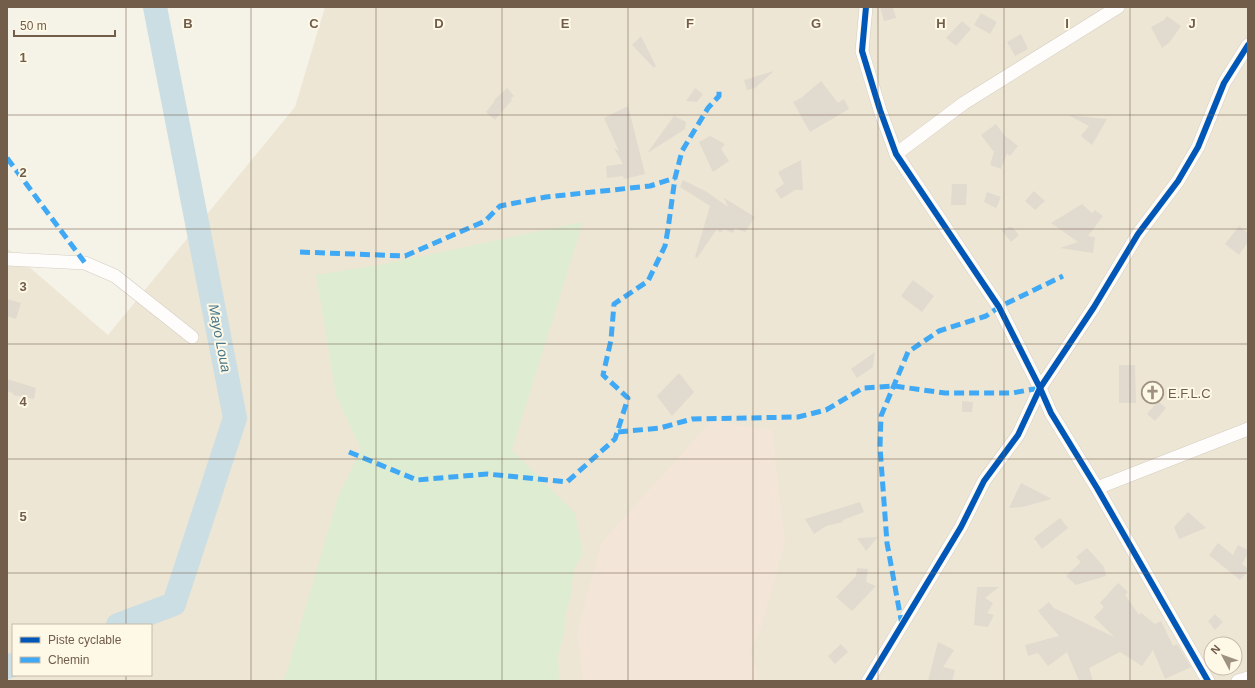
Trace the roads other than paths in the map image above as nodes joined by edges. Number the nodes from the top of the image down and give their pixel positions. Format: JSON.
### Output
{"nodes":[{"id":1,"x":866,"y":7,"type":"edge"},
{"id":2,"x":1118,"y":7,"type":"edge"},
{"id":3,"x":1248,"y":45,"type":"edge"},
{"id":4,"x":896,"y":154,"type":"junction"},
{"id":5,"x":7,"y":259,"type":"edge"},
{"id":6,"x":192,"y":338,"type":"dead end"},
{"id":7,"x":1040,"y":388,"type":"junction"},
{"id":8,"x":1248,"y":429,"type":"edge"},
{"id":9,"x":1097,"y":488,"type":"junction"},
{"id":10,"x":1248,"y":678,"type":"edge"},
{"id":11,"x":868,"y":681,"type":"edge"},
{"id":12,"x":1208,"y":681,"type":"edge"},
{"id":13,"x":1238,"y":681,"type":"edge"}],
"edges":[{"from":1,"to":4,"type":"street"},
{"from":2,"to":4,"type":"street"},
{"from":3,"to":7,"type":"street"},
{"from":4,"to":7,"type":"street"},
{"from":5,"to":6,"type":"street"},
{"from":7,"to":9,"type":"street"},
{"from":7,"to":11,"type":"street"},
{"from":8,"to":9,"type":"street"},
{"from":9,"to":12,"type":"street"},
{"from":10,"to":13,"type":"street"}]}
